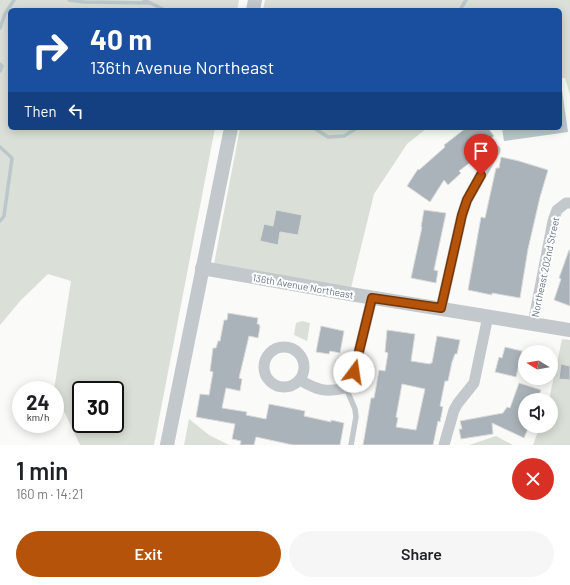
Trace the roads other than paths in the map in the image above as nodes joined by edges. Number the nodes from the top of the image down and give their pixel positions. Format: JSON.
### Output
{"nodes":[{"id":1,"x":231,"y":130,"type":"edge"},
{"id":2,"x":495,"y":150,"type":"dead end"},
{"id":3,"x":570,"y":203,"type":"edge"},
{"id":4,"x":202,"y":268,"type":"junction"},
{"id":5,"x":372,"y":298,"type":"junction"},
{"id":6,"x":441,"y":308,"type":"junction"},
{"id":7,"x":488,"y":316,"type":"junction"},
{"id":8,"x":533,"y":324,"type":"junction"},
{"id":9,"x":570,"y":330,"type":"edge"},
{"id":10,"x":300,"y":380,"type":"dead end"},
{"id":11,"x":346,"y":388,"type":"junction"},
{"id":12,"x":167,"y":445,"type":"edge"},
{"id":13,"x":350,"y":445,"type":"edge"},
{"id":14,"x":444,"y":445,"type":"edge"}],
"edges":[{"from":1,"to":4,"type":"street"},
{"from":2,"to":6,"type":"street"},
{"from":3,"to":8,"type":"street","name":"Northeast 202nd Street"},
{"from":4,"to":5,"type":"street","name":"136th Avenue Northeast"},
{"from":4,"to":12,"type":"street"},
{"from":5,"to":6,"type":"street","name":"136th Avenue Northeast"},
{"from":5,"to":11,"type":"street"},
{"from":6,"to":7,"type":"street","name":"136th Avenue Northeast"},
{"from":7,"to":8,"type":"street","name":"136th Avenue Northeast"},
{"from":7,"to":14,"type":"street"},
{"from":8,"to":9,"type":"street","name":"136th Avenue Northeast"},
{"from":10,"to":11,"type":"street"},
{"from":11,"to":13,"type":"lane"}]}
